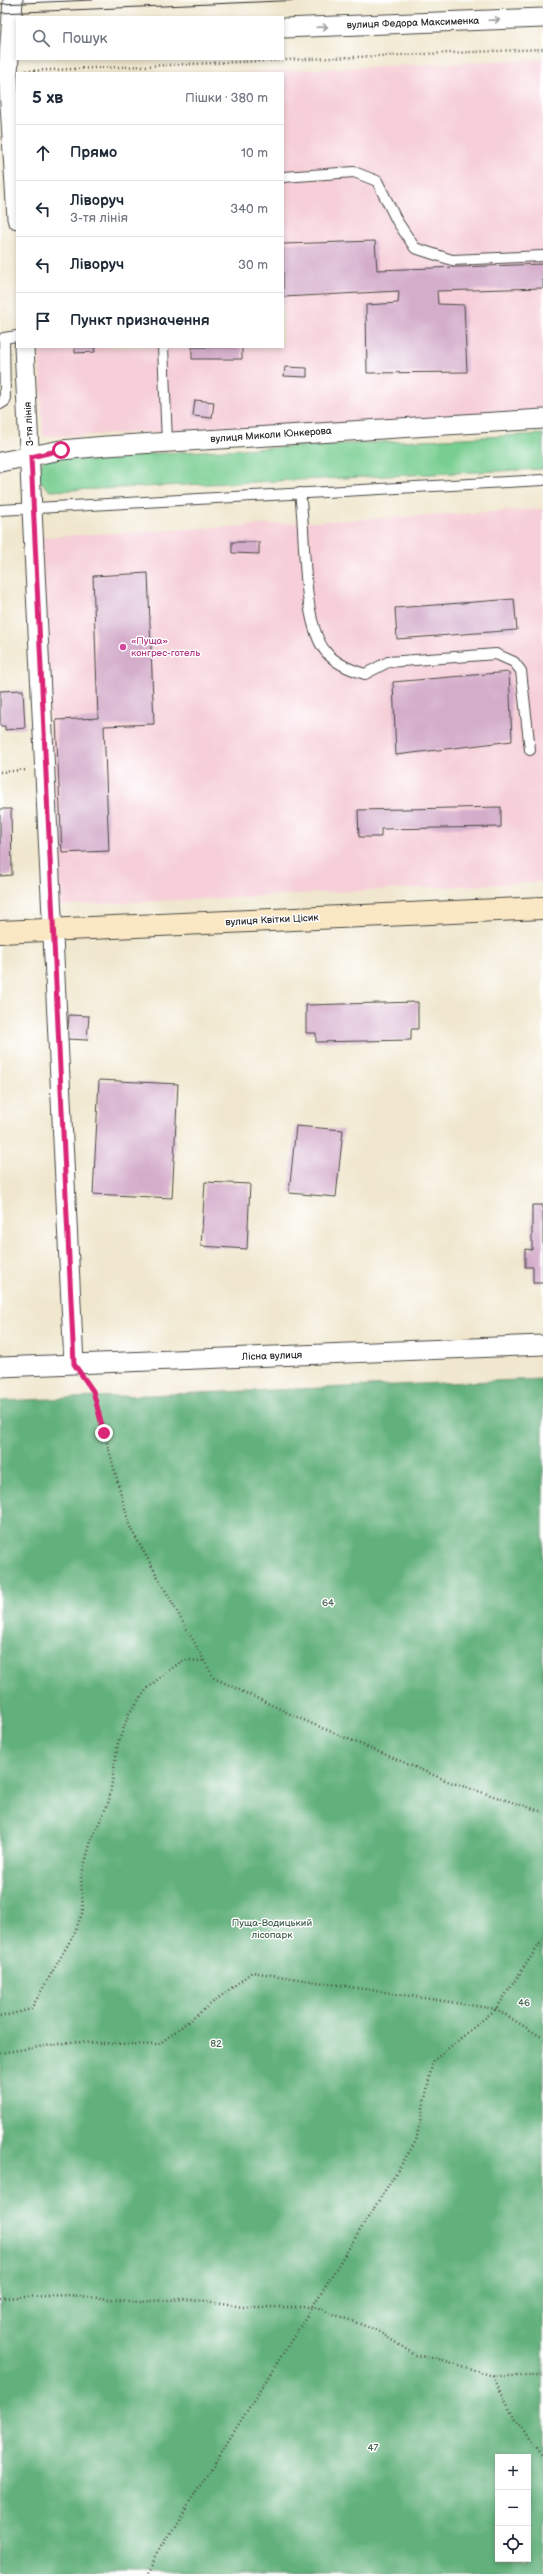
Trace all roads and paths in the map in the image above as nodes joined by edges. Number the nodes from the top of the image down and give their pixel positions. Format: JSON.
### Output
{"nodes":[{"id":1,"x":12,"y":0,"type":"edge"},
{"id":2,"x":543,"y":18,"type":"edge"},
{"id":3,"x":284,"y":28,"type":"edge"},
{"id":4,"x":9,"y":39,"type":"edge"},
{"id":5,"x":543,"y":48,"type":"edge"},
{"id":6,"x":276,"y":60,"type":"edge"},
{"id":7,"x":284,"y":60,"type":"edge"},
{"id":8,"x":8,"y":72,"type":"junction"},
{"id":9,"x":284,"y":177,"type":"edge"},
{"id":10,"x":16,"y":203,"type":"edge"},
{"id":11,"x":543,"y":256,"type":"edge"},
{"id":12,"x":16,"y":336,"type":"edge"},
{"id":13,"x":24,"y":348,"type":"edge"},
{"id":14,"x":163,"y":348,"type":"edge"},
{"id":15,"x":0,"y":404,"type":"edge"},
{"id":16,"x":543,"y":419,"type":"edge"},
{"id":17,"x":167,"y":442,"type":"junction"},
{"id":18,"x":31,"y":457,"type":"junction"},
{"id":19,"x":0,"y":462,"type":"edge"},
{"id":20,"x":543,"y":480,"type":"edge"},
{"id":21,"x":300,"y":493,"type":"junction"},
{"id":22,"x":33,"y":508,"type":"junction"},
{"id":23,"x":0,"y":510,"type":"edge"},
{"id":24,"x":530,"y":750,"type":"dead end"},
{"id":25,"x":45,"y":769,"type":"junction"},
{"id":26,"x":0,"y":772,"type":"edge"},
{"id":27,"x":543,"y":908,"type":"edge"},
{"id":28,"x":52,"y":930,"type":"junction"},
{"id":29,"x":0,"y":932,"type":"edge"},
{"id":30,"x":543,"y":1345,"type":"edge"},
{"id":31,"x":74,"y":1364,"type":"junction"},
{"id":32,"x":0,"y":1367,"type":"edge"},
{"id":33,"x":205,"y":1661,"type":"junction"},
{"id":34,"x":543,"y":1812,"type":"edge"},
{"id":35,"x":543,"y":1939,"type":"edge"},
{"id":36,"x":496,"y":2009,"type":"junction"},
{"id":37,"x":0,"y":2017,"type":"edge"},
{"id":38,"x":543,"y":2038,"type":"edge"},
{"id":39,"x":0,"y":2053,"type":"edge"},
{"id":40,"x":0,"y":2298,"type":"edge"},
{"id":41,"x":314,"y":2307,"type":"junction"},
{"id":42,"x":493,"y":2376,"type":"junction"},
{"id":43,"x":543,"y":2376,"type":"edge"},
{"id":44,"x":543,"y":2456,"type":"edge"},
{"id":45,"x":145,"y":2574,"type":"edge"}],
"edges":[{"from":1,"to":4,"type":"street"},
{"from":3,"to":2,"type":"street","name":"вулиця Федора Максименка","one_way":true},
{"from":4,"to":8,"type":"street"},
{"from":5,"to":7,"type":"path"},
{"from":6,"to":8,"type":"path"},
{"from":8,"to":10,"type":"street"},
{"from":9,"to":11,"type":"lane"},
{"from":12,"to":15,"type":"lane"},
{"from":13,"to":18,"type":"street","name":"3-тя лінія"},
{"from":14,"to":17,"type":"lane"},
{"from":16,"to":17,"type":"street","name":"вулиця Миколи Юнкерова"},
{"from":17,"to":18,"type":"street","name":"вулиця Миколи Юнкерова"},
{"from":18,"to":19,"type":"street","name":"вулиця Миколи Юнкерова"},
{"from":18,"to":22,"type":"street","name":"3-тя лінія"},
{"from":20,"to":21,"type":"lane"},
{"from":21,"to":22,"type":"lane"},
{"from":21,"to":24,"type":"lane"},
{"from":22,"to":23,"type":"lane"},
{"from":22,"to":25,"type":"street","name":"3-тя лінія"},
{"from":25,"to":26,"type":"path"},
{"from":25,"to":28,"type":"street","name":"3-тя лінія"},
{"from":27,"to":28,"type":"street","name":"вулиця Квітки Цісик"},
{"from":28,"to":29,"type":"street","name":"вулиця Квітки Цісик"},
{"from":28,"to":31,"type":"street","name":"3-тя лінія"},
{"from":30,"to":31,"type":"street","name":"Лісна вулиця"},
{"from":31,"to":32,"type":"street","name":"Лісна вулиця"},
{"from":31,"to":33,"type":"path"},
{"from":33,"to":34,"type":"path"},
{"from":33,"to":37,"type":"path"},
{"from":35,"to":36,"type":"path"},
{"from":36,"to":38,"type":"path"},
{"from":36,"to":39,"type":"path"},
{"from":36,"to":41,"type":"path"},
{"from":40,"to":41,"type":"path"},
{"from":41,"to":42,"type":"path"},
{"from":41,"to":45,"type":"path"},
{"from":42,"to":43,"type":"path"},
{"from":42,"to":44,"type":"path"}]}
